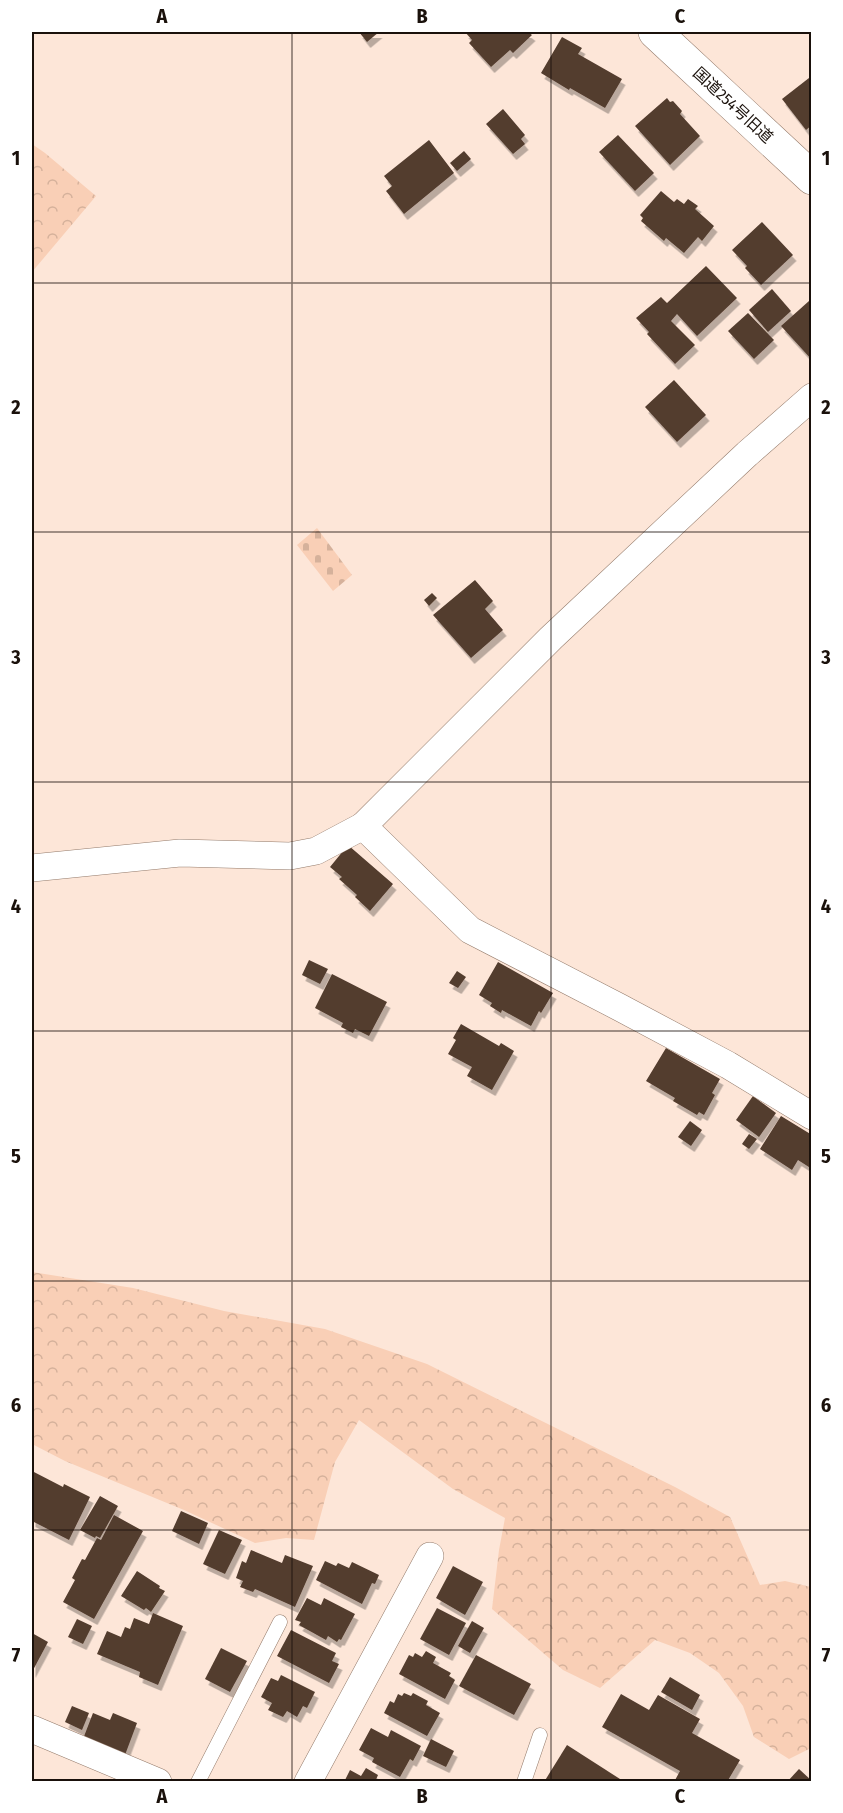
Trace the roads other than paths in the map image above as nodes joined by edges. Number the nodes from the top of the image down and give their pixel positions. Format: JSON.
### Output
{"nodes":[{"id":1,"x":655,"y":32,"type":"edge"},
{"id":2,"x":812,"y":178,"type":"edge"},
{"id":3,"x":812,"y":397,"type":"edge"},
{"id":4,"x":363,"y":826,"type":"junction"},
{"id":5,"x":32,"y":868,"type":"edge"},
{"id":6,"x":812,"y":1116,"type":"edge"},
{"id":7,"x":430,"y":1556,"type":"dead end"},
{"id":8,"x":280,"y":1622,"type":"dead end"},
{"id":9,"x":32,"y":1729,"type":"edge"},
{"id":10,"x":540,"y":1736,"type":"dead end"},
{"id":11,"x":158,"y":1782,"type":"edge"},
{"id":12,"x":198,"y":1782,"type":"edge"},
{"id":13,"x":308,"y":1782,"type":"edge"},
{"id":14,"x":524,"y":1782,"type":"edge"}],
"edges":[{"from":1,"to":2,"type":"street","name":"国道254号旧道"},
{"from":3,"to":4,"type":"street"},
{"from":4,"to":5,"type":"street"},
{"from":4,"to":6,"type":"street"},
{"from":7,"to":13,"type":"street"},
{"from":8,"to":12,"type":"lane"},
{"from":9,"to":11,"type":"street"},
{"from":10,"to":14,"type":"lane"}]}
